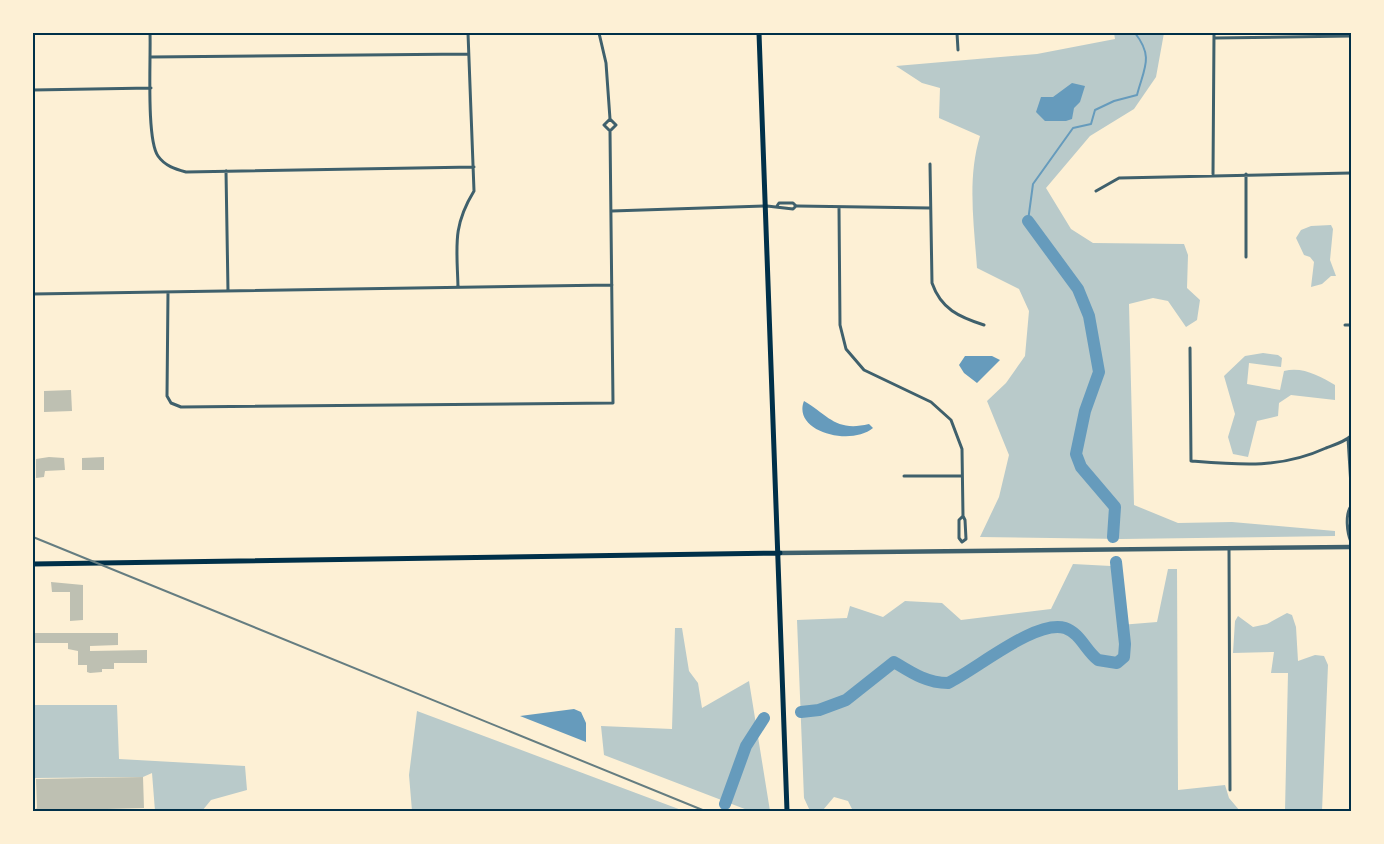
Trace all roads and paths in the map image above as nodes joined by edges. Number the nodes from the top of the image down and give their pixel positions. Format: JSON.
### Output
{"nodes":[{"id":1,"x":150,"y":33,"type":"edge"},
{"id":2,"x":468,"y":33,"type":"edge"},
{"id":3,"x":599,"y":33,"type":"edge"},
{"id":4,"x":759,"y":33,"type":"edge"},
{"id":5,"x":957,"y":33,"type":"edge"},
{"id":6,"x":1214,"y":33,"type":"edge"},
{"id":7,"x":1351,"y":36,"type":"edge"},
{"id":8,"x":1214,"y":38,"type":"junction"},
{"id":9,"x":958,"y":50,"type":"dead end"},
{"id":10,"x":470,"y":54,"type":"junction"},
{"id":11,"x":151,"y":57,"type":"junction"},
{"id":12,"x":151,"y":88,"type":"junction"},
{"id":13,"x":33,"y":90,"type":"edge"},
{"id":14,"x":610,"y":119,"type":"junction"},
{"id":15,"x":610,"y":131,"type":"junction"},
{"id":16,"x":930,"y":164,"type":"dead end"},
{"id":17,"x":474,"y":167,"type":"junction"},
{"id":18,"x":226,"y":171,"type":"junction"},
{"id":19,"x":1351,"y":173,"type":"edge"},
{"id":20,"x":1213,"y":174,"type":"junction"},
{"id":21,"x":1246,"y":174,"type":"junction"},
{"id":22,"x":1096,"y":191,"type":"dead end"},
{"id":23,"x":767,"y":206,"type":"junction"},
{"id":24,"x":839,"y":208,"type":"junction"},
{"id":25,"x":930,"y":208,"type":"junction"},
{"id":26,"x":612,"y":211,"type":"junction"},
{"id":27,"x":1246,"y":257,"type":"dead end"},
{"id":28,"x":612,"y":285,"type":"junction"},
{"id":29,"x":458,"y":287,"type":"junction"},
{"id":30,"x":228,"y":291,"type":"junction"},
{"id":31,"x":168,"y":292,"type":"junction"},
{"id":32,"x":33,"y":294,"type":"edge"},
{"id":33,"x":984,"y":325,"type":"dead end"},
{"id":34,"x":1346,"y":325,"type":"dead end"},
{"id":35,"x":1351,"y":325,"type":"edge"},
{"id":36,"x":1190,"y":348,"type":"dead end"},
{"id":37,"x":1350,"y":437,"type":"edge"},
{"id":38,"x":904,"y":476,"type":"dead end"},
{"id":39,"x":962,"y":476,"type":"junction"},
{"id":40,"x":1351,"y":486,"type":"edge"},
{"id":41,"x":1351,"y":506,"type":"edge"},
{"id":42,"x":963,"y":516,"type":"junction"},
{"id":43,"x":962,"y":542,"type":"junction"},
{"id":44,"x":1351,"y":542,"type":"edge"},
{"id":45,"x":1351,"y":547,"type":"edge"},
{"id":46,"x":1229,"y":549,"type":"junction"},
{"id":47,"x":962,"y":552,"type":"junction"},
{"id":48,"x":780,"y":553,"type":"junction"},
{"id":49,"x":33,"y":564,"type":"edge"},
{"id":50,"x":1230,"y":790,"type":"dead end"},
{"id":51,"x":787,"y":811,"type":"edge"}],
"edges":[{"from":1,"to":11,"type":"street"},
{"from":2,"to":10,"type":"street"},
{"from":3,"to":14,"type":"street"},
{"from":4,"to":23,"type":"main road"},
{"from":5,"to":9,"type":"street"},
{"from":6,"to":8,"type":"street"},
{"from":7,"to":8,"type":"street"},
{"from":8,"to":20,"type":"street"},
{"from":10,"to":11,"type":"street"},
{"from":10,"to":17,"type":"street"},
{"from":11,"to":12,"type":"street"},
{"from":12,"to":13,"type":"street"},
{"from":12,"to":18,"type":"street"},
{"from":14,"to":15,"type":"street"},
{"from":14,"to":15,"type":"street"},
{"from":15,"to":26,"type":"street"},
{"from":16,"to":25,"type":"street"},
{"from":17,"to":18,"type":"street"},
{"from":17,"to":29,"type":"street"},
{"from":18,"to":30,"type":"street"},
{"from":19,"to":21,"type":"street"},
{"from":20,"to":21,"type":"street"},
{"from":20,"to":22,"type":"street"},
{"from":21,"to":27,"type":"street"},
{"from":23,"to":24,"type":"street"},
{"from":23,"to":26,"type":"street"},
{"from":23,"to":48,"type":"main road"},
{"from":24,"to":25,"type":"street"},
{"from":24,"to":39,"type":"street"},
{"from":25,"to":33,"type":"street"},
{"from":26,"to":28,"type":"street"},
{"from":28,"to":29,"type":"street"},
{"from":28,"to":31,"type":"street"},
{"from":29,"to":30,"type":"street"},
{"from":30,"to":31,"type":"street"},
{"from":31,"to":32,"type":"street"},
{"from":34,"to":35,"type":"street"},
{"from":36,"to":37,"type":"street"},
{"from":37,"to":40,"type":"street"},
{"from":38,"to":39,"type":"street"},
{"from":39,"to":42,"type":"street"},
{"from":41,"to":44,"type":"street"},
{"from":42,"to":43,"type":"street"},
{"from":42,"to":43,"type":"street"},
{"from":43,"to":47,"type":"street"},
{"from":45,"to":46,"type":"street"},
{"from":46,"to":47,"type":"street"},
{"from":46,"to":50,"type":"street"},
{"from":47,"to":48,"type":"street"},
{"from":48,"to":49,"type":"main road"},
{"from":48,"to":51,"type":"main road"}]}
